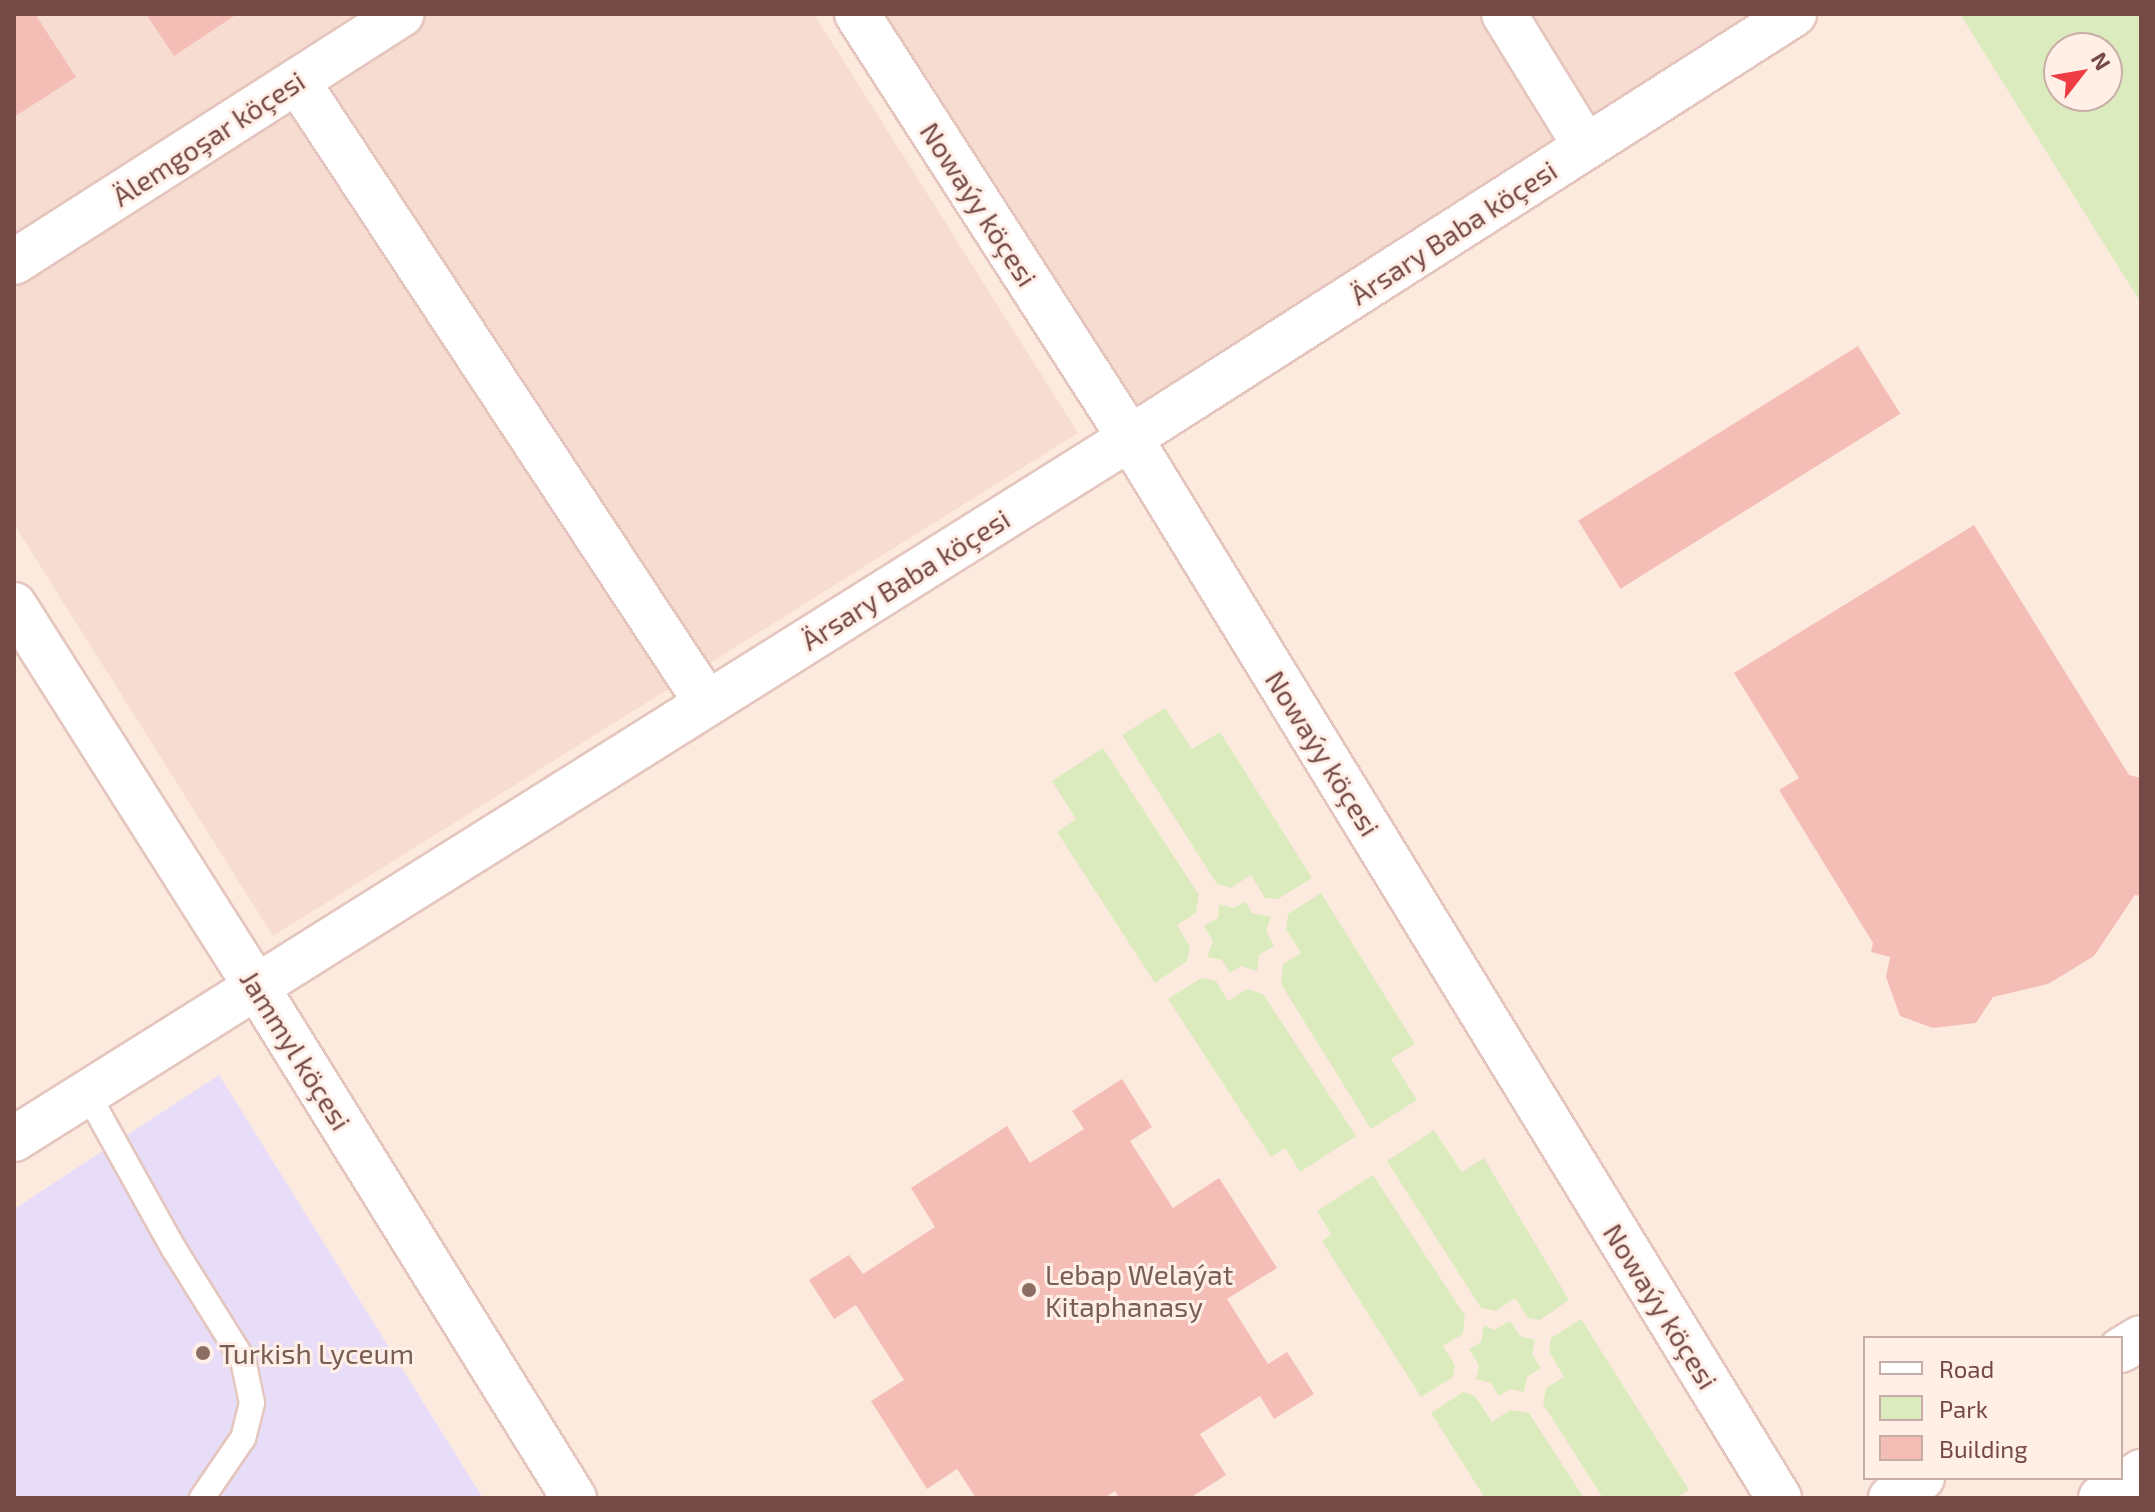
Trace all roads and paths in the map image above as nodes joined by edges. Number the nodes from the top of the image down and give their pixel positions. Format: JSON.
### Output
{"nodes":[{"id":1,"x":402,"y":14,"type":"edge"},
{"id":2,"x":857,"y":14,"type":"edge"},
{"id":3,"x":1504,"y":14,"type":"edge"},
{"id":4,"x":1794,"y":14,"type":"edge"},
{"id":5,"x":297,"y":81,"type":"junction"},
{"id":6,"x":1586,"y":147,"type":"junction"},
{"id":7,"x":14,"y":262,"type":"edge"},
{"id":8,"x":1130,"y":438,"type":"junction"},
{"id":9,"x":14,"y":605,"type":"edge"},
{"id":10,"x":707,"y":703,"type":"junction"},
{"id":11,"x":256,"y":986,"type":"junction"},
{"id":12,"x":87,"y":1093,"type":"junction"},
{"id":13,"x":14,"y":1139,"type":"edge"},
{"id":14,"x":2141,"y":1338,"type":"edge"},
{"id":15,"x":2123,"y":1349,"type":"edge"},
{"id":16,"x":2141,"y":1472,"type":"edge"},
{"id":17,"x":1919,"y":1480,"type":"edge"},
{"id":18,"x":202,"y":1498,"type":"edge"},
{"id":19,"x":574,"y":1498,"type":"edge"},
{"id":20,"x":1779,"y":1498,"type":"edge"},
{"id":21,"x":1891,"y":1498,"type":"edge"},
{"id":22,"x":2101,"y":1498,"type":"edge"}],
"edges":[{"from":1,"to":5,"type":"street","name":"Älemgoşar köçesi"},
{"from":2,"to":8,"type":"street","name":"Nowaýy köçesi"},
{"from":3,"to":6,"type":"street"},
{"from":4,"to":6,"type":"street","name":"Ärsary Baba köçesi"},
{"from":5,"to":7,"type":"street","name":"Älemgoşar köçesi"},
{"from":5,"to":10,"type":"street"},
{"from":6,"to":8,"type":"street","name":"Ärsary Baba köçesi"},
{"from":8,"to":10,"type":"street","name":"Ärsary Baba köçesi"},
{"from":8,"to":20,"type":"street","name":"Nowaýy köçesi"},
{"from":9,"to":11,"type":"street","name":"Jammyl köçesi"},
{"from":10,"to":11,"type":"street","name":"Ärsary Baba köçesi"},
{"from":11,"to":12,"type":"street","name":"Ärsary Baba köçesi"},
{"from":11,"to":19,"type":"street","name":"Jammyl köçesi"},
{"from":12,"to":13,"type":"street","name":"Ärsary Baba köçesi"},
{"from":12,"to":18,"type":"lane"},
{"from":14,"to":15,"type":"street"},
{"from":16,"to":22,"type":"street"},
{"from":17,"to":21,"type":"street"}]}
